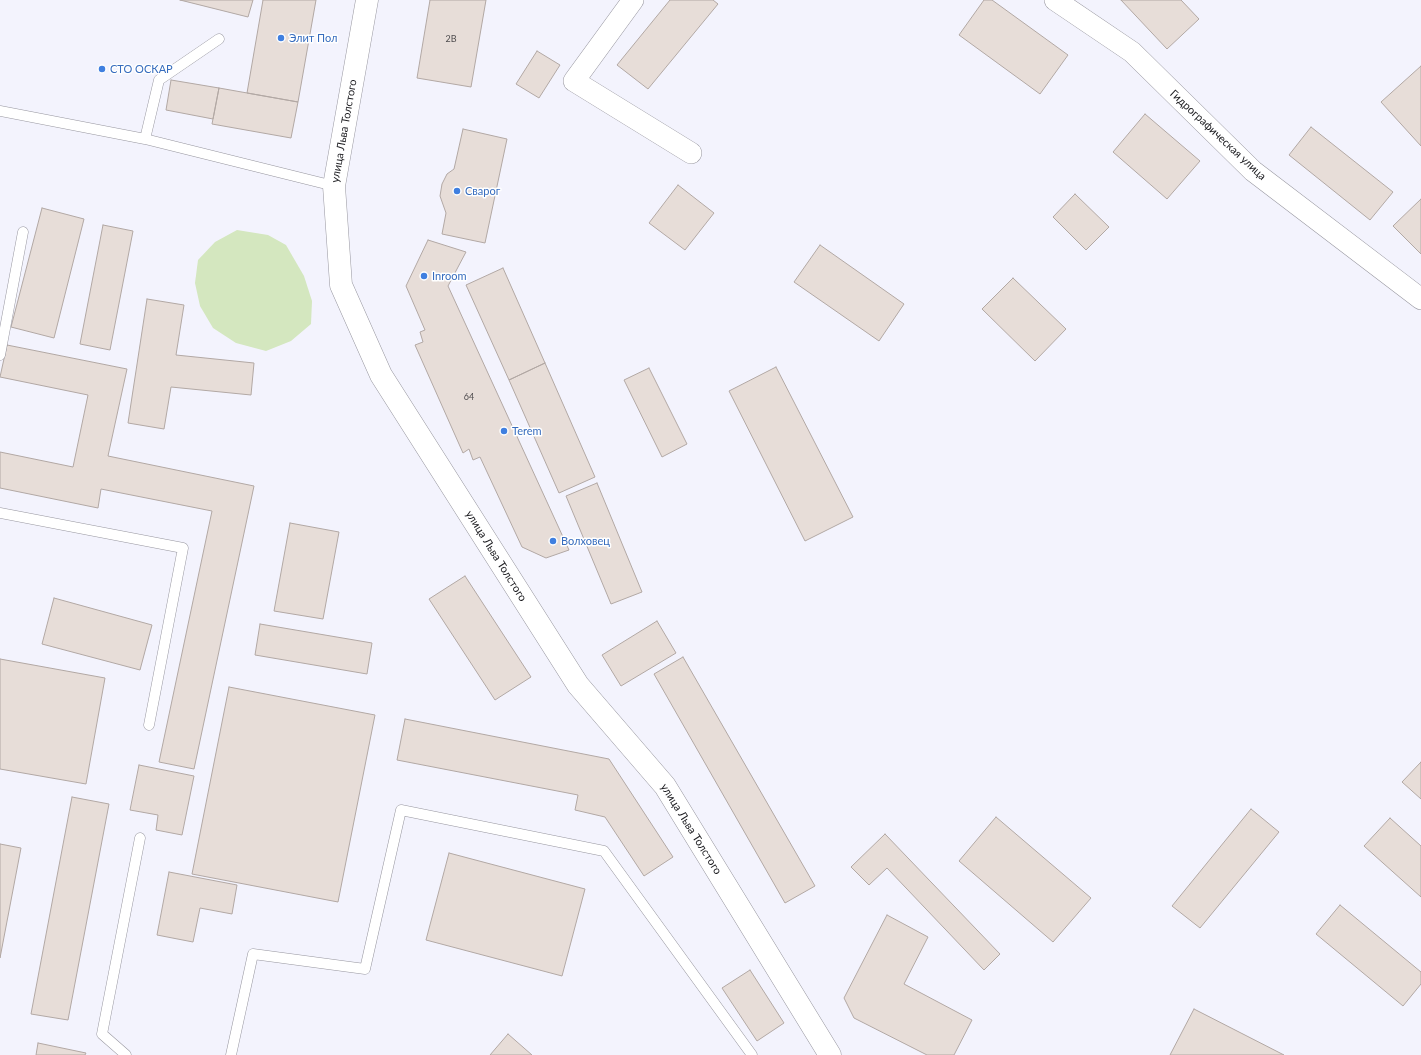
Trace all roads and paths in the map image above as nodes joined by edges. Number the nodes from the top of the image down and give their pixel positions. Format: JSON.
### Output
{"nodes":[{"id":1,"x":367,"y":0,"type":"edge"},
{"id":2,"x":633,"y":0,"type":"edge"},
{"id":3,"x":1055,"y":0,"type":"edge"},
{"id":4,"x":219,"y":39,"type":"dead end"},
{"id":5,"x":0,"y":112,"type":"edge"},
{"id":6,"x":145,"y":139,"type":"junction"},
{"id":7,"x":691,"y":153,"type":"dead end"},
{"id":8,"x":334,"y":186,"type":"junction"},
{"id":9,"x":23,"y":232,"type":"dead end"},
{"id":10,"x":1421,"y":299,"type":"edge"},
{"id":11,"x":0,"y":355,"type":"edge"},
{"id":12,"x":0,"y":513,"type":"edge"},
{"id":13,"x":149,"y":725,"type":"dead end"},
{"id":14,"x":140,"y":838,"type":"dead end"},
{"id":15,"x":126,"y":1055,"type":"edge"},
{"id":16,"x":231,"y":1055,"type":"edge"},
{"id":17,"x":752,"y":1055,"type":"edge"},
{"id":18,"x":830,"y":1055,"type":"edge"}],
"edges":[{"from":1,"to":8,"type":"street","name":"улица Льва Толстого"},
{"from":2,"to":7,"type":"street"},
{"from":3,"to":10,"type":"street","name":"Гидрографическая улица"},
{"from":4,"to":6,"type":"lane"},
{"from":5,"to":6,"type":"lane"},
{"from":6,"to":8,"type":"lane"},
{"from":8,"to":18,"type":"street","name":"улица Льва Толстого"},
{"from":9,"to":11,"type":"lane"},
{"from":12,"to":13,"type":"lane"},
{"from":14,"to":15,"type":"lane"},
{"from":16,"to":17,"type":"lane"}]}
